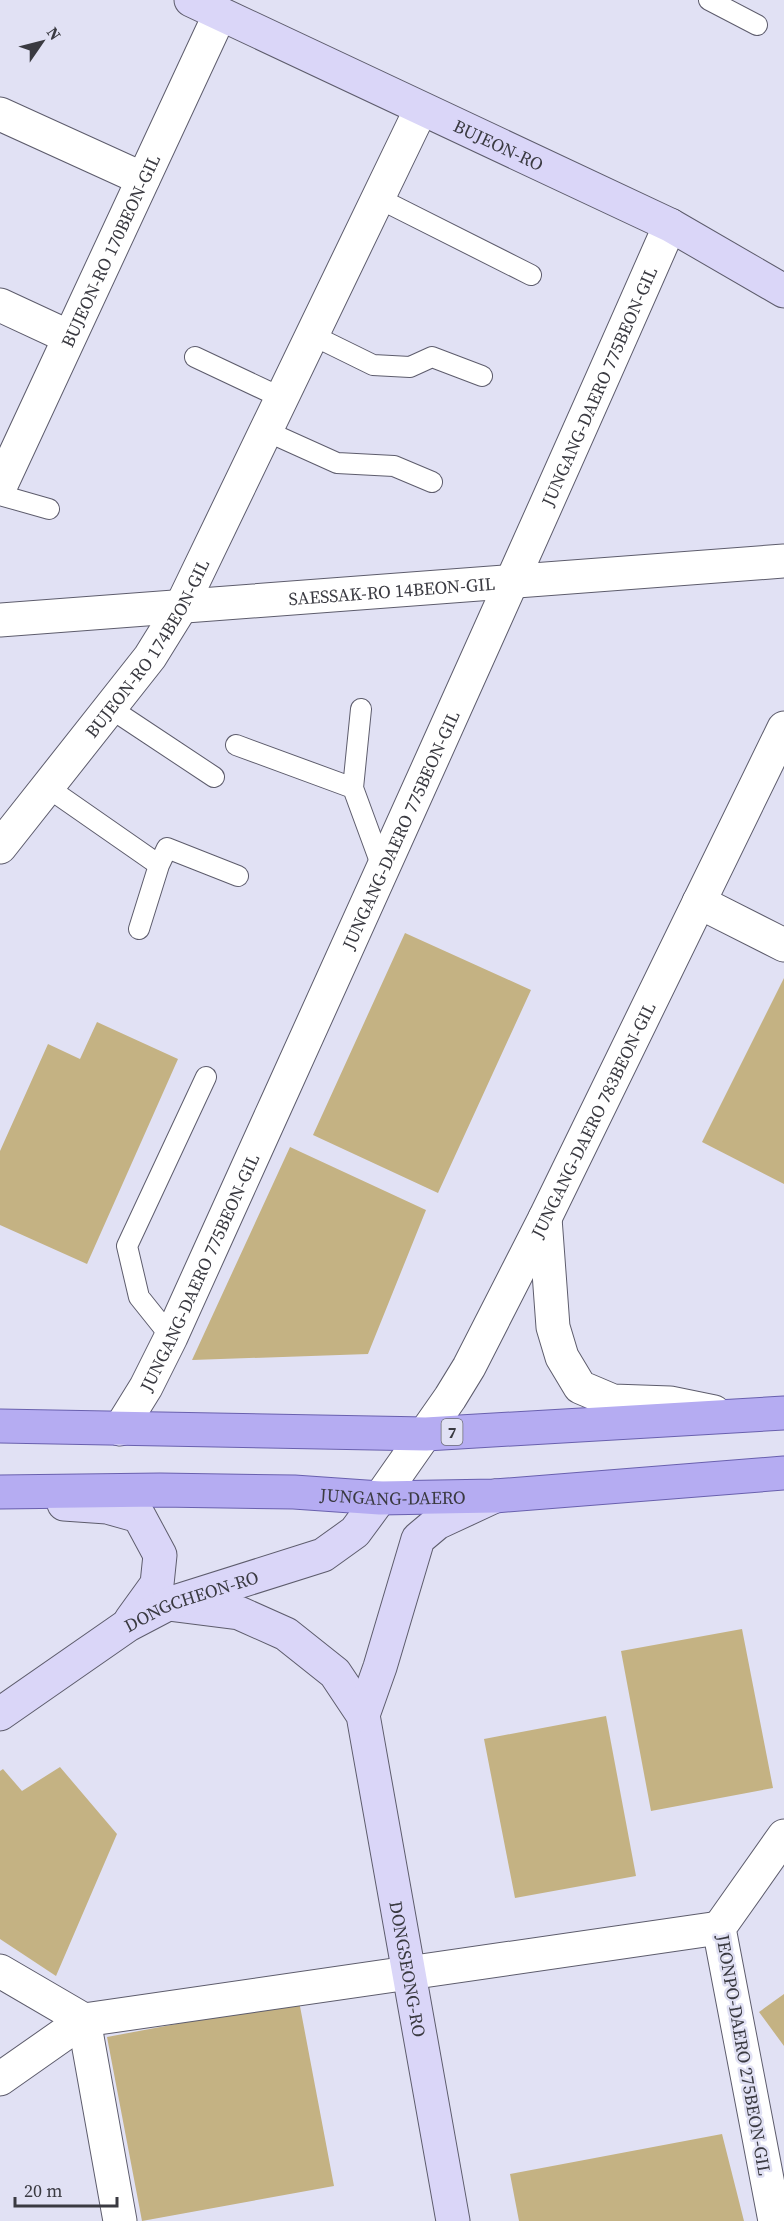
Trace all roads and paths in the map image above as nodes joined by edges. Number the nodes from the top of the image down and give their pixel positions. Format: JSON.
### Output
{"nodes":[{"id":1,"x":709,"y":0,"type":"edge"},
{"id":2,"x":208,"y":5,"type":"edge"},
{"id":3,"x":758,"y":25,"type":"dead end"},
{"id":4,"x":421,"y":108,"type":"junction"},
{"id":5,"x":0,"y":114,"type":"edge"},
{"id":6,"x":143,"y":179,"type":"junction"},
{"id":7,"x":378,"y":198,"type":"junction"},
{"id":8,"x":670,"y":225,"type":"junction"},
{"id":9,"x":531,"y":275,"type":"dead end"},
{"id":10,"x":784,"y":291,"type":"edge"},
{"id":11,"x":0,"y":305,"type":"edge"},
{"id":12,"x":312,"y":335,"type":"junction"},
{"id":13,"x":69,"y":337,"type":"junction"},
{"id":14,"x":195,"y":357,"type":"dead end"},
{"id":15,"x":482,"y":376,"type":"dead end"},
{"id":16,"x":282,"y":398,"type":"junction"},
{"id":17,"x":266,"y":431,"type":"junction"},
{"id":18,"x":432,"y":482,"type":"dead end"},
{"id":19,"x":0,"y":486,"type":"edge"},
{"id":20,"x":0,"y":495,"type":"edge"},
{"id":21,"x":49,"y":509,"type":"dead end"},
{"id":22,"x":784,"y":561,"type":"edge"},
{"id":23,"x":513,"y":582,"type":"junction"},
{"id":24,"x":181,"y":607,"type":"junction"},
{"id":25,"x":0,"y":620,"type":"edge"},
{"id":26,"x":110,"y":708,"type":"junction"},
{"id":27,"x":361,"y":709,"type":"dead end"},
{"id":28,"x":784,"y":728,"type":"edge"},
{"id":29,"x":236,"y":745,"type":"dead end"},
{"id":30,"x":214,"y":777,"type":"dead end"},
{"id":31,"x":47,"y":787,"type":"junction"},
{"id":32,"x":353,"y":788,"type":"junction"},
{"id":33,"x":0,"y":847,"type":"edge"},
{"id":34,"x":159,"y":865,"type":"junction"},
{"id":35,"x":382,"y":867,"type":"junction"},
{"id":36,"x":238,"y":876,"type":"dead end"},
{"id":37,"x":699,"y":902,"type":"junction"},
{"id":38,"x":139,"y":929,"type":"dead end"},
{"id":39,"x":784,"y":945,"type":"edge"},
{"id":40,"x":206,"y":1077,"type":"dead end"},
{"id":41,"x":545,"y":1218,"type":"junction"},
{"id":42,"x":171,"y":1337,"type":"junction"},
{"id":43,"x":784,"y":1413,"type":"edge"},
{"id":44,"x":737,"y":1417,"type":"junction"},
{"id":45,"x":0,"y":1426,"type":"edge"},
{"id":46,"x":120,"y":1429,"type":"junction"},
{"id":47,"x":426,"y":1434,"type":"junction"},
{"id":48,"x":784,"y":1473,"type":"edge"},
{"id":49,"x":0,"y":1492,"type":"edge"},
{"id":50,"x":495,"y":1496,"type":"junction"},
{"id":51,"x":380,"y":1498,"type":"junction"},
{"id":52,"x":168,"y":1604,"type":"junction"},
{"id":53,"x":128,"y":1625,"type":"junction"},
{"id":54,"x":0,"y":1714,"type":"edge"},
{"id":55,"x":363,"y":1715,"type":"junction"},
{"id":56,"x":784,"y":1836,"type":"edge"},
{"id":57,"x":719,"y":1928,"type":"junction"},
{"id":58,"x":0,"y":1971,"type":"edge"},
{"id":59,"x":409,"y":1973,"type":"junction"},
{"id":60,"x":84,"y":2020,"type":"junction"},
{"id":61,"x":0,"y":2079,"type":"edge"},
{"id":62,"x":120,"y":2221,"type":"edge"},
{"id":63,"x":453,"y":2221,"type":"edge"},
{"id":64,"x":775,"y":2221,"type":"edge"}],
"edges":[{"from":1,"to":3,"type":"lane"},
{"from":2,"to":4,"type":"main road","name":"BUJEON-RO"},
{"from":2,"to":6,"type":"street","name":"BUJEON-RO 170BEON-GIL"},
{"from":4,"to":7,"type":"street","name":"BUJEON-RO 174BEON-GIL"},
{"from":4,"to":8,"type":"main road","name":"BUJEON-RO"},
{"from":5,"to":6,"type":"street"},
{"from":6,"to":13,"type":"street","name":"BUJEON-RO 170BEON-GIL"},
{"from":7,"to":9,"type":"lane"},
{"from":7,"to":12,"type":"street","name":"BUJEON-RO 174BEON-GIL"},
{"from":8,"to":10,"type":"main road","name":"BUJEON-RO"},
{"from":8,"to":23,"type":"street","name":"JUNGANG-DAERO 775BEON-GIL"},
{"from":11,"to":13,"type":"street"},
{"from":12,"to":15,"type":"lane"},
{"from":12,"to":16,"type":"street","name":"BUJEON-RO 174BEON-GIL"},
{"from":13,"to":19,"type":"street","name":"BUJEON-RO 170BEON-GIL"},
{"from":14,"to":16,"type":"lane"},
{"from":16,"to":17,"type":"street","name":"BUJEON-RO 174BEON-GIL"},
{"from":17,"to":18,"type":"lane"},
{"from":17,"to":24,"type":"street","name":"BUJEON-RO 174BEON-GIL"},
{"from":20,"to":21,"type":"lane"},
{"from":22,"to":23,"type":"street","name":"SAESSAK-RO 14BEON-GIL"},
{"from":23,"to":24,"type":"street","name":"SAESSAK-RO 14BEON-GIL"},
{"from":23,"to":35,"type":"street","name":"JUNGANG-DAERO 775BEON-GIL"},
{"from":24,"to":25,"type":"street","name":"SAESSAK-RO 14BEON-GIL"},
{"from":24,"to":26,"type":"street","name":"BUJEON-RO 174BEON-GIL"},
{"from":26,"to":30,"type":"lane"},
{"from":26,"to":31,"type":"street","name":"BUJEON-RO 174BEON-GIL"},
{"from":27,"to":32,"type":"lane"},
{"from":28,"to":37,"type":"street","name":"JUNGANG-DAERO 783BEON-GIL"},
{"from":29,"to":32,"type":"lane"},
{"from":31,"to":33,"type":"street","name":"BUJEON-RO 174BEON-GIL"},
{"from":31,"to":34,"type":"lane"},
{"from":32,"to":35,"type":"lane"},
{"from":34,"to":36,"type":"lane"},
{"from":34,"to":38,"type":"lane"},
{"from":35,"to":42,"type":"street","name":"JUNGANG-DAERO 775BEON-GIL"},
{"from":37,"to":39,"type":"street"},
{"from":37,"to":41,"type":"street","name":"JUNGANG-DAERO 783BEON-GIL"},
{"from":40,"to":42,"type":"lane"},
{"from":41,"to":44,"type":"street"},
{"from":41,"to":47,"type":"street","name":"JUNGANG-DAERO 783BEON-GIL"},
{"from":42,"to":46,"type":"street","name":"JUNGANG-DAERO 775BEON-GIL"},
{"from":43,"to":44,"type":"main road","number":"7"},
{"from":44,"to":47,"type":"main road","number":"7"},
{"from":45,"to":46,"type":"main road","number":"7"},
{"from":46,"to":47,"type":"main road","number":"7"},
{"from":47,"to":51,"type":"street","name":"JUNGANG-DAERO 783BEON-GIL"},
{"from":48,"to":50,"type":"main road","name":"JUNGANG-DAERO"},
{"from":49,"to":51,"type":"main road","name":"JUNGANG-DAERO"},
{"from":49,"to":53,"type":"main road"},
{"from":50,"to":51,"type":"main road","name":"JUNGANG-DAERO"},
{"from":50,"to":55,"type":"main road","name":"DONGSEONG-RO"},
{"from":51,"to":52,"type":"main road","name":"DONGCHEON-RO"},
{"from":52,"to":53,"type":"main road","name":"DONGCHEON-RO"},
{"from":52,"to":55,"type":"main road","name":"DONGSEONG-RO"},
{"from":53,"to":54,"type":"main road","name":"DONGCHEON-RO"},
{"from":55,"to":59,"type":"main road","name":"DONGSEONG-RO"},
{"from":56,"to":57,"type":"street","name":"JEONPO-DAERO 275BEON-GIL"},
{"from":57,"to":59,"type":"street"},
{"from":57,"to":64,"type":"street","name":"JEONPO-DAERO 275BEON-GIL"},
{"from":58,"to":60,"type":"street"},
{"from":59,"to":60,"type":"street"},
{"from":59,"to":63,"type":"main road","name":"DONGSEONG-RO"},
{"from":60,"to":61,"type":"street"},
{"from":60,"to":62,"type":"street"}]}
